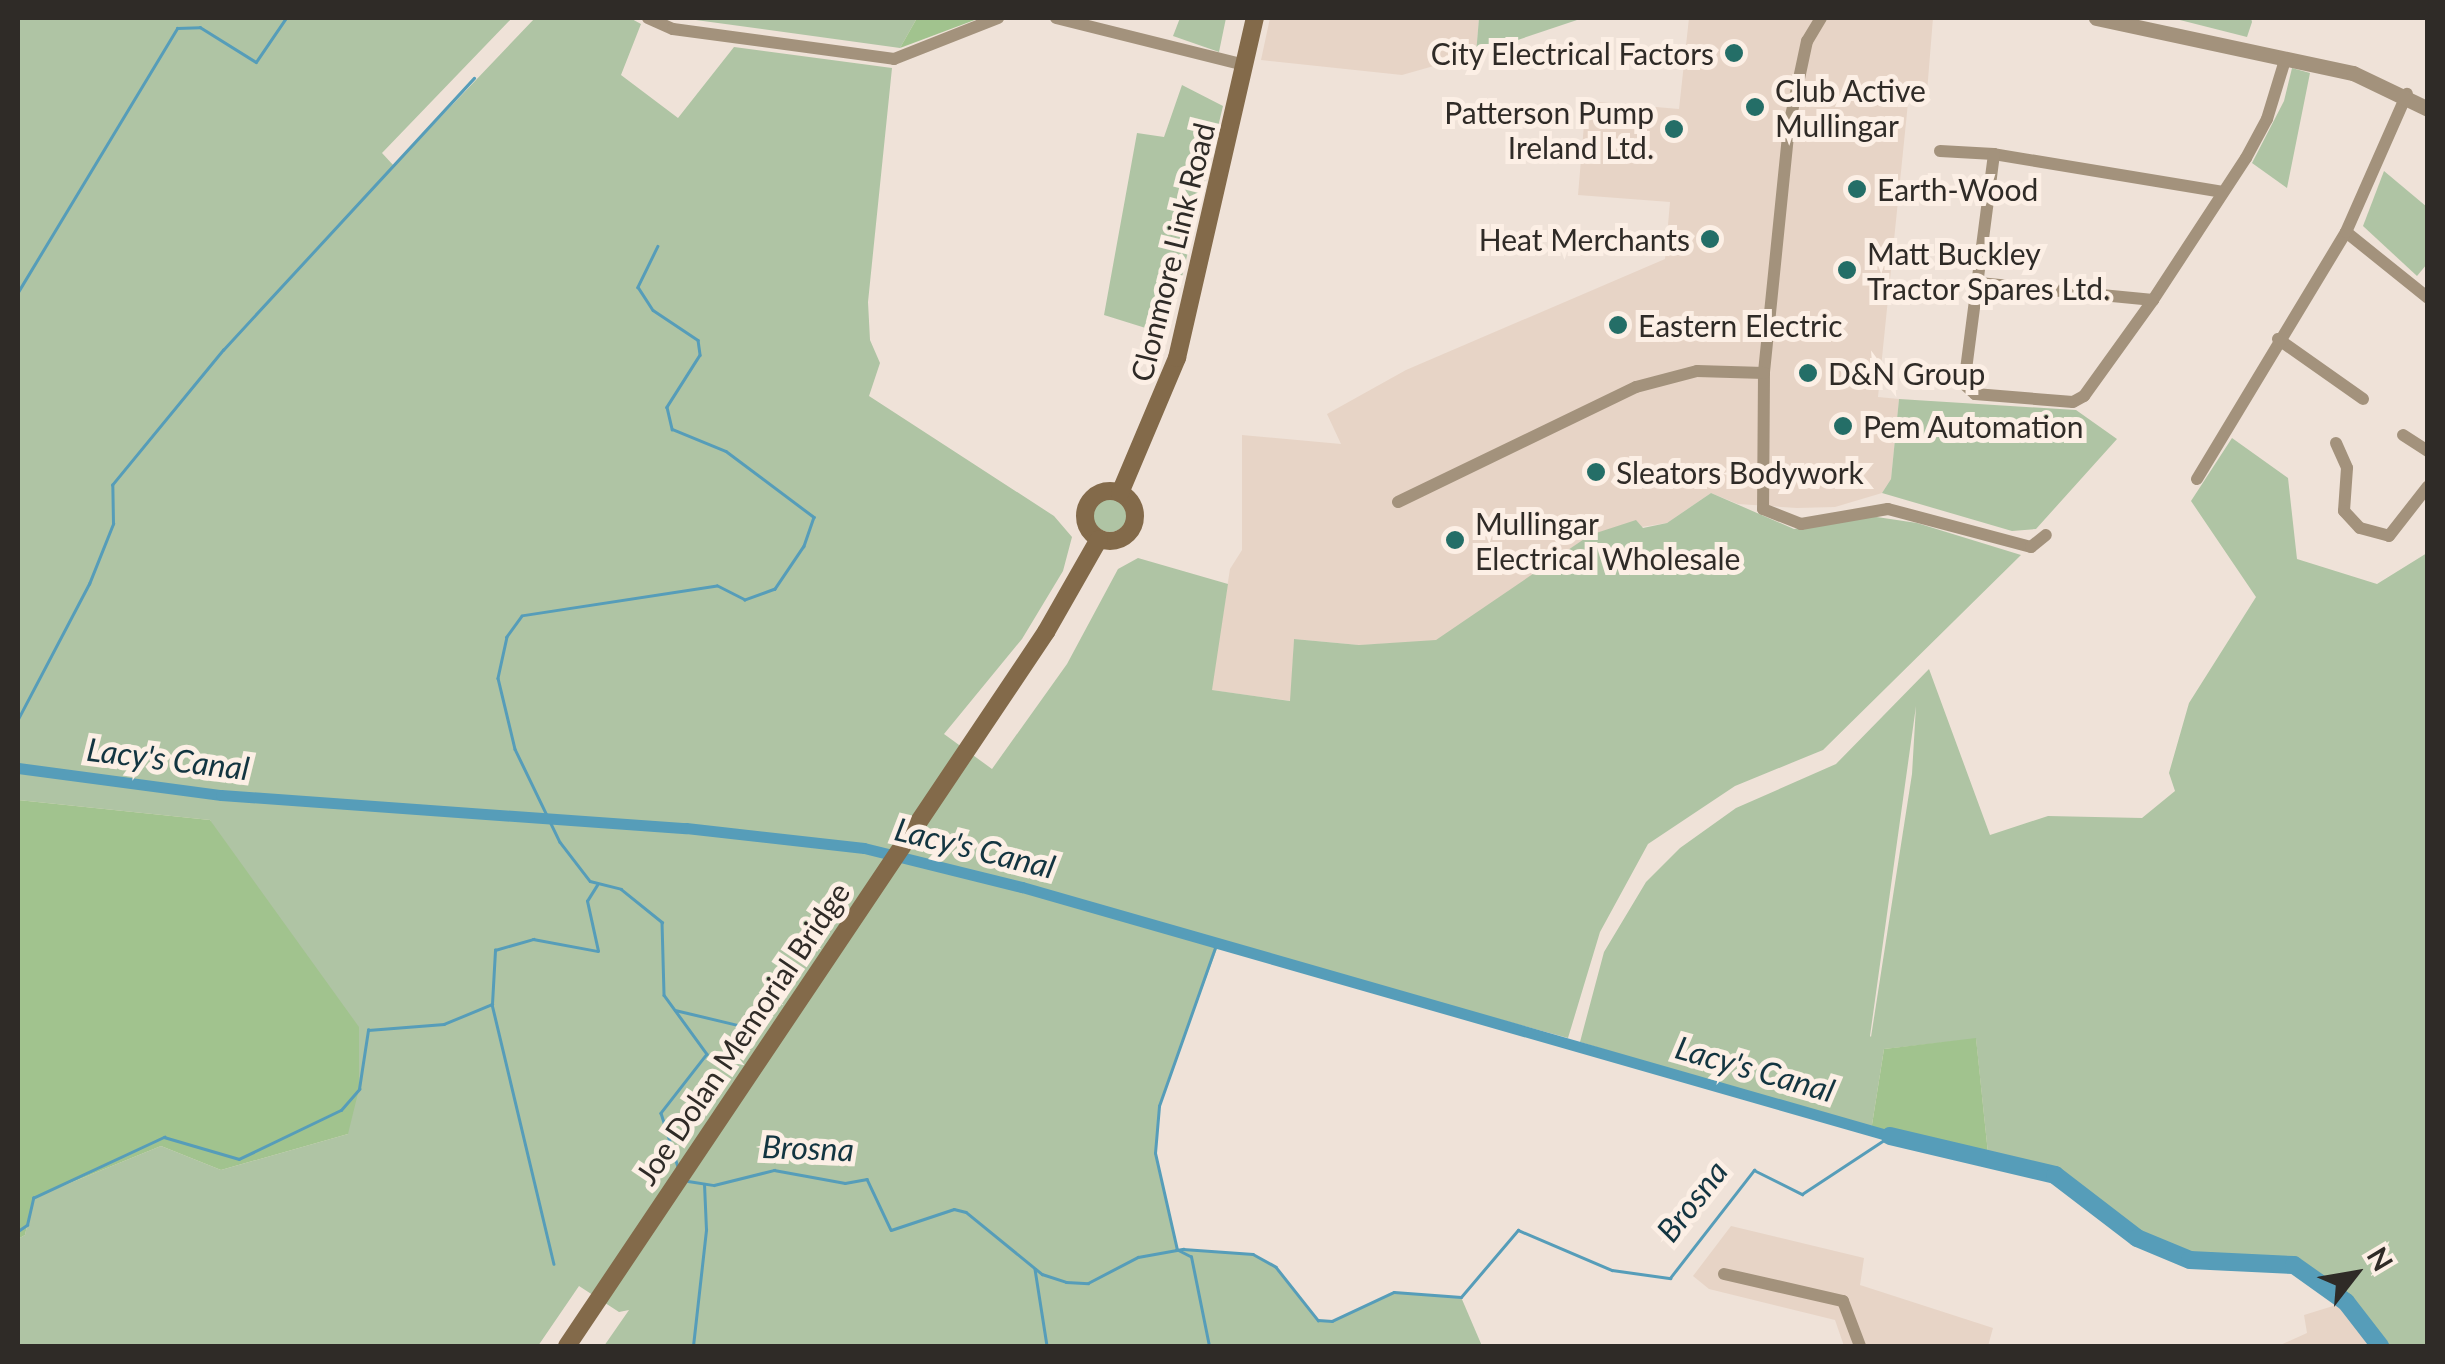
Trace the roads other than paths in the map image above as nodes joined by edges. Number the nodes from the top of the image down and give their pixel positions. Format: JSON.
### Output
{"nodes":[{"id":1,"x":648,"y":18,"type":"edge"},
{"id":2,"x":998,"y":18,"type":"edge"},
{"id":3,"x":1056,"y":18,"type":"edge"},
{"id":4,"x":1255,"y":18,"type":"edge"},
{"id":5,"x":1821,"y":18,"type":"edge"},
{"id":6,"x":2096,"y":18,"type":"edge"},
{"id":7,"x":2286,"y":60,"type":"junction"},
{"id":8,"x":1245,"y":64,"type":"junction"},
{"id":9,"x":2407,"y":94,"type":"junction"},
{"id":10,"x":2428,"y":109,"type":"edge"},
{"id":11,"x":1940,"y":152,"type":"dead end"},
{"id":12,"x":1994,"y":154,"type":"junction"},
{"id":13,"x":2223,"y":192,"type":"junction"},
{"id":14,"x":2346,"y":232,"type":"junction"},
{"id":15,"x":1979,"y":283,"type":"junction"},
{"id":16,"x":2428,"y":298,"type":"edge"},
{"id":17,"x":2152,"y":300,"type":"junction"},
{"id":18,"x":2278,"y":339,"type":"junction"},
{"id":19,"x":1764,"y":373,"type":"junction"},
{"id":20,"x":2364,"y":399,"type":"dead end"},
{"id":21,"x":2403,"y":435,"type":"dead end"},
{"id":22,"x":2336,"y":444,"type":"dead end"},
{"id":23,"x":2428,"y":451,"type":"edge"},
{"id":24,"x":2196,"y":479,"type":"dead end"},
{"id":25,"x":2428,"y":486,"type":"edge"},
{"id":26,"x":1120,"y":493,"type":"junction"},
{"id":27,"x":1398,"y":502,"type":"dead end"},
{"id":28,"x":2046,"y":535,"type":"dead end"},
{"id":29,"x":1099,"y":538,"type":"junction"},
{"id":30,"x":1724,"y":1274,"type":"dead end"},
{"id":31,"x":567,"y":1346,"type":"edge"},
{"id":32,"x":1860,"y":1346,"type":"edge"}],
"edges":[{"from":1,"to":2,"type":"street"},
{"from":3,"to":8,"type":"street"},
{"from":4,"to":8,"type":"main road","name":"Clonmore Link Road"},
{"from":5,"to":19,"type":"street"},
{"from":6,"to":7,"type":"street"},
{"from":7,"to":9,"type":"street"},
{"from":7,"to":13,"type":"street"},
{"from":8,"to":26,"type":"main road","name":"Clonmore Link Road"},
{"from":9,"to":10,"type":"street"},
{"from":9,"to":14,"type":"street"},
{"from":11,"to":12,"type":"street"},
{"from":12,"to":13,"type":"street"},
{"from":12,"to":15,"type":"street"},
{"from":13,"to":17,"type":"street"},
{"from":14,"to":16,"type":"street"},
{"from":14,"to":18,"type":"street"},
{"from":15,"to":17,"type":"street"},
{"from":15,"to":17,"type":"street"},
{"from":18,"to":20,"type":"street"},
{"from":18,"to":24,"type":"street"},
{"from":19,"to":27,"type":"street"},
{"from":19,"to":28,"type":"street"},
{"from":21,"to":23,"type":"street"},
{"from":22,"to":25,"type":"street"},
{"from":26,"to":29,"type":"main road"},
{"from":26,"to":29,"type":"main road"},
{"from":29,"to":31,"type":"main road","name":"Joe Dolan Memorial Bridge"},
{"from":30,"to":32,"type":"street"}]}
